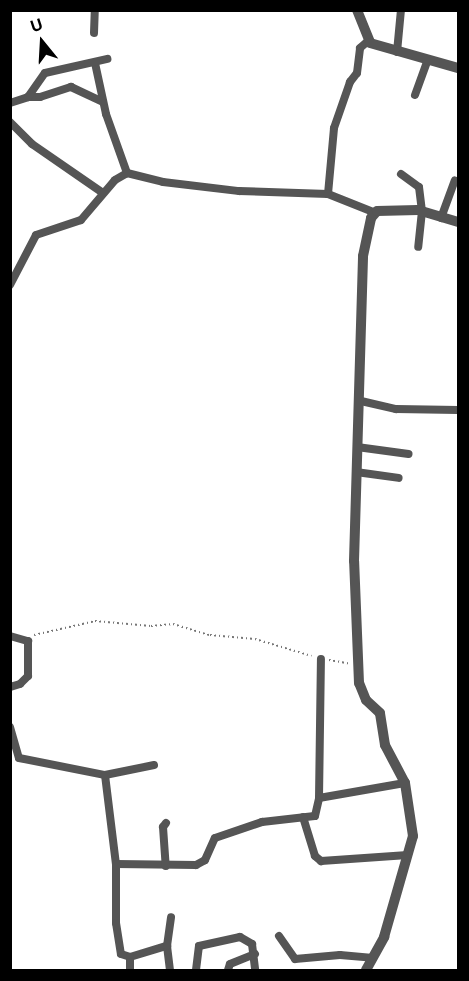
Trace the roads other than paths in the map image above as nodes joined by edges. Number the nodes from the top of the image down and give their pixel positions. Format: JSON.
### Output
{"nodes":[{"id":1,"x":94,"y":10,"type":"edge"},
{"id":2,"x":357,"y":10,"type":"edge"},
{"id":3,"x":401,"y":10,"type":"edge"},
{"id":4,"x":94,"y":33,"type":"dead end"},
{"id":5,"x":368,"y":41,"type":"junction"},
{"id":6,"x":397,"y":52,"type":"junction"},
{"id":7,"x":107,"y":59,"type":"dead end"},
{"id":8,"x":428,"y":60,"type":"junction"},
{"id":9,"x":95,"y":63,"type":"junction"},
{"id":10,"x":459,"y":68,"type":"edge"},
{"id":11,"x":415,"y":95,"type":"dead end"},
{"id":12,"x":28,"y":97,"type":"junction"},
{"id":13,"x":103,"y":102,"type":"junction"},
{"id":14,"x":10,"y":103,"type":"edge"},
{"id":15,"x":10,"y":122,"type":"edge"},
{"id":16,"x":127,"y":173,"type":"junction"},
{"id":17,"x":401,"y":174,"type":"dead end"},
{"id":18,"x":455,"y":180,"type":"dead end"},
{"id":19,"x":103,"y":193,"type":"junction"},
{"id":20,"x":328,"y":194,"type":"junction"},
{"id":21,"x":422,"y":211,"type":"junction"},
{"id":22,"x":374,"y":212,"type":"junction"},
{"id":23,"x":441,"y":218,"type":"junction"},
{"id":24,"x":459,"y":222,"type":"edge"},
{"id":25,"x":418,"y":247,"type":"dead end"},
{"id":26,"x":10,"y":285,"type":"edge"},
{"id":27,"x":361,"y":401,"type":"junction"},
{"id":28,"x":459,"y":410,"type":"edge"},
{"id":29,"x":357,"y":447,"type":"junction"},
{"id":30,"x":409,"y":454,"type":"dead end"},
{"id":31,"x":356,"y":472,"type":"junction"},
{"id":32,"x":399,"y":478,"type":"dead end"},
{"id":33,"x":10,"y":636,"type":"edge"},
{"id":34,"x":321,"y":659,"type":"road end"},
{"id":35,"x":10,"y":687,"type":"edge"},
{"id":36,"x":10,"y":727,"type":"edge"},
{"id":37,"x":154,"y":765,"type":"dead end"},
{"id":38,"x":105,"y":775,"type":"junction"},
{"id":39,"x":405,"y":783,"type":"junction"},
{"id":40,"x":319,"y":798,"type":"junction"},
{"id":41,"x":303,"y":817,"type":"junction"},
{"id":42,"x":166,"y":823,"type":"dead end"},
{"id":43,"x":408,"y":855,"type":"junction"},
{"id":44,"x":116,"y":864,"type":"junction"},
{"id":45,"x":166,"y":866,"type":"junction"},
{"id":46,"x":171,"y":917,"type":"dead end"},
{"id":47,"x":279,"y":936,"type":"dead end"},
{"id":48,"x":167,"y":946,"type":"junction"},
{"id":49,"x":255,"y":954,"type":"junction"},
{"id":50,"x":130,"y":957,"type":"junction"},
{"id":51,"x":373,"y":958,"type":"junction"},
{"id":52,"x":130,"y":970,"type":"edge"},
{"id":53,"x":170,"y":970,"type":"edge"},
{"id":54,"x":196,"y":970,"type":"edge"},
{"id":55,"x":228,"y":970,"type":"edge"},
{"id":56,"x":255,"y":970,"type":"edge"},
{"id":57,"x":366,"y":970,"type":"edge"}],
"edges":[{"from":1,"to":4,"type":"street"},
{"from":2,"to":5,"type":"street"},
{"from":3,"to":6,"type":"street"},
{"from":5,"to":6,"type":"street"},
{"from":5,"to":20,"type":"street"},
{"from":6,"to":8,"type":"street"},
{"from":7,"to":9,"type":"street"},
{"from":8,"to":10,"type":"street"},
{"from":8,"to":11,"type":"street"},
{"from":9,"to":12,"type":"street"},
{"from":9,"to":13,"type":"street"},
{"from":12,"to":13,"type":"street"},
{"from":12,"to":14,"type":"street"},
{"from":13,"to":16,"type":"street"},
{"from":15,"to":19,"type":"street"},
{"from":16,"to":19,"type":"street"},
{"from":16,"to":20,"type":"street"},
{"from":17,"to":21,"type":"street"},
{"from":18,"to":23,"type":"street"},
{"from":19,"to":26,"type":"street"},
{"from":20,"to":22,"type":"street"},
{"from":21,"to":22,"type":"street"},
{"from":21,"to":23,"type":"street"},
{"from":21,"to":25,"type":"street"},
{"from":22,"to":27,"type":"street"},
{"from":23,"to":24,"type":"street"},
{"from":27,"to":28,"type":"street"},
{"from":27,"to":29,"type":"street"},
{"from":29,"to":30,"type":"street"},
{"from":29,"to":31,"type":"street"},
{"from":31,"to":32,"type":"street"},
{"from":31,"to":39,"type":"street"},
{"from":33,"to":35,"type":"street"},
{"from":34,"to":40,"type":"street"},
{"from":36,"to":38,"type":"street"},
{"from":37,"to":38,"type":"street"},
{"from":38,"to":44,"type":"street"},
{"from":39,"to":40,"type":"street"},
{"from":39,"to":43,"type":"street"},
{"from":40,"to":41,"type":"street"},
{"from":41,"to":43,"type":"street"},
{"from":41,"to":45,"type":"street"},
{"from":42,"to":45,"type":"street"},
{"from":43,"to":51,"type":"street"},
{"from":44,"to":45,"type":"street"},
{"from":44,"to":50,"type":"street"},
{"from":46,"to":48,"type":"street"},
{"from":47,"to":51,"type":"street"},
{"from":48,"to":50,"type":"street"},
{"from":48,"to":53,"type":"street"},
{"from":49,"to":54,"type":"street"},
{"from":49,"to":55,"type":"street"},
{"from":49,"to":56,"type":"street"},
{"from":50,"to":52,"type":"street"},
{"from":51,"to":57,"type":"street"}]}
